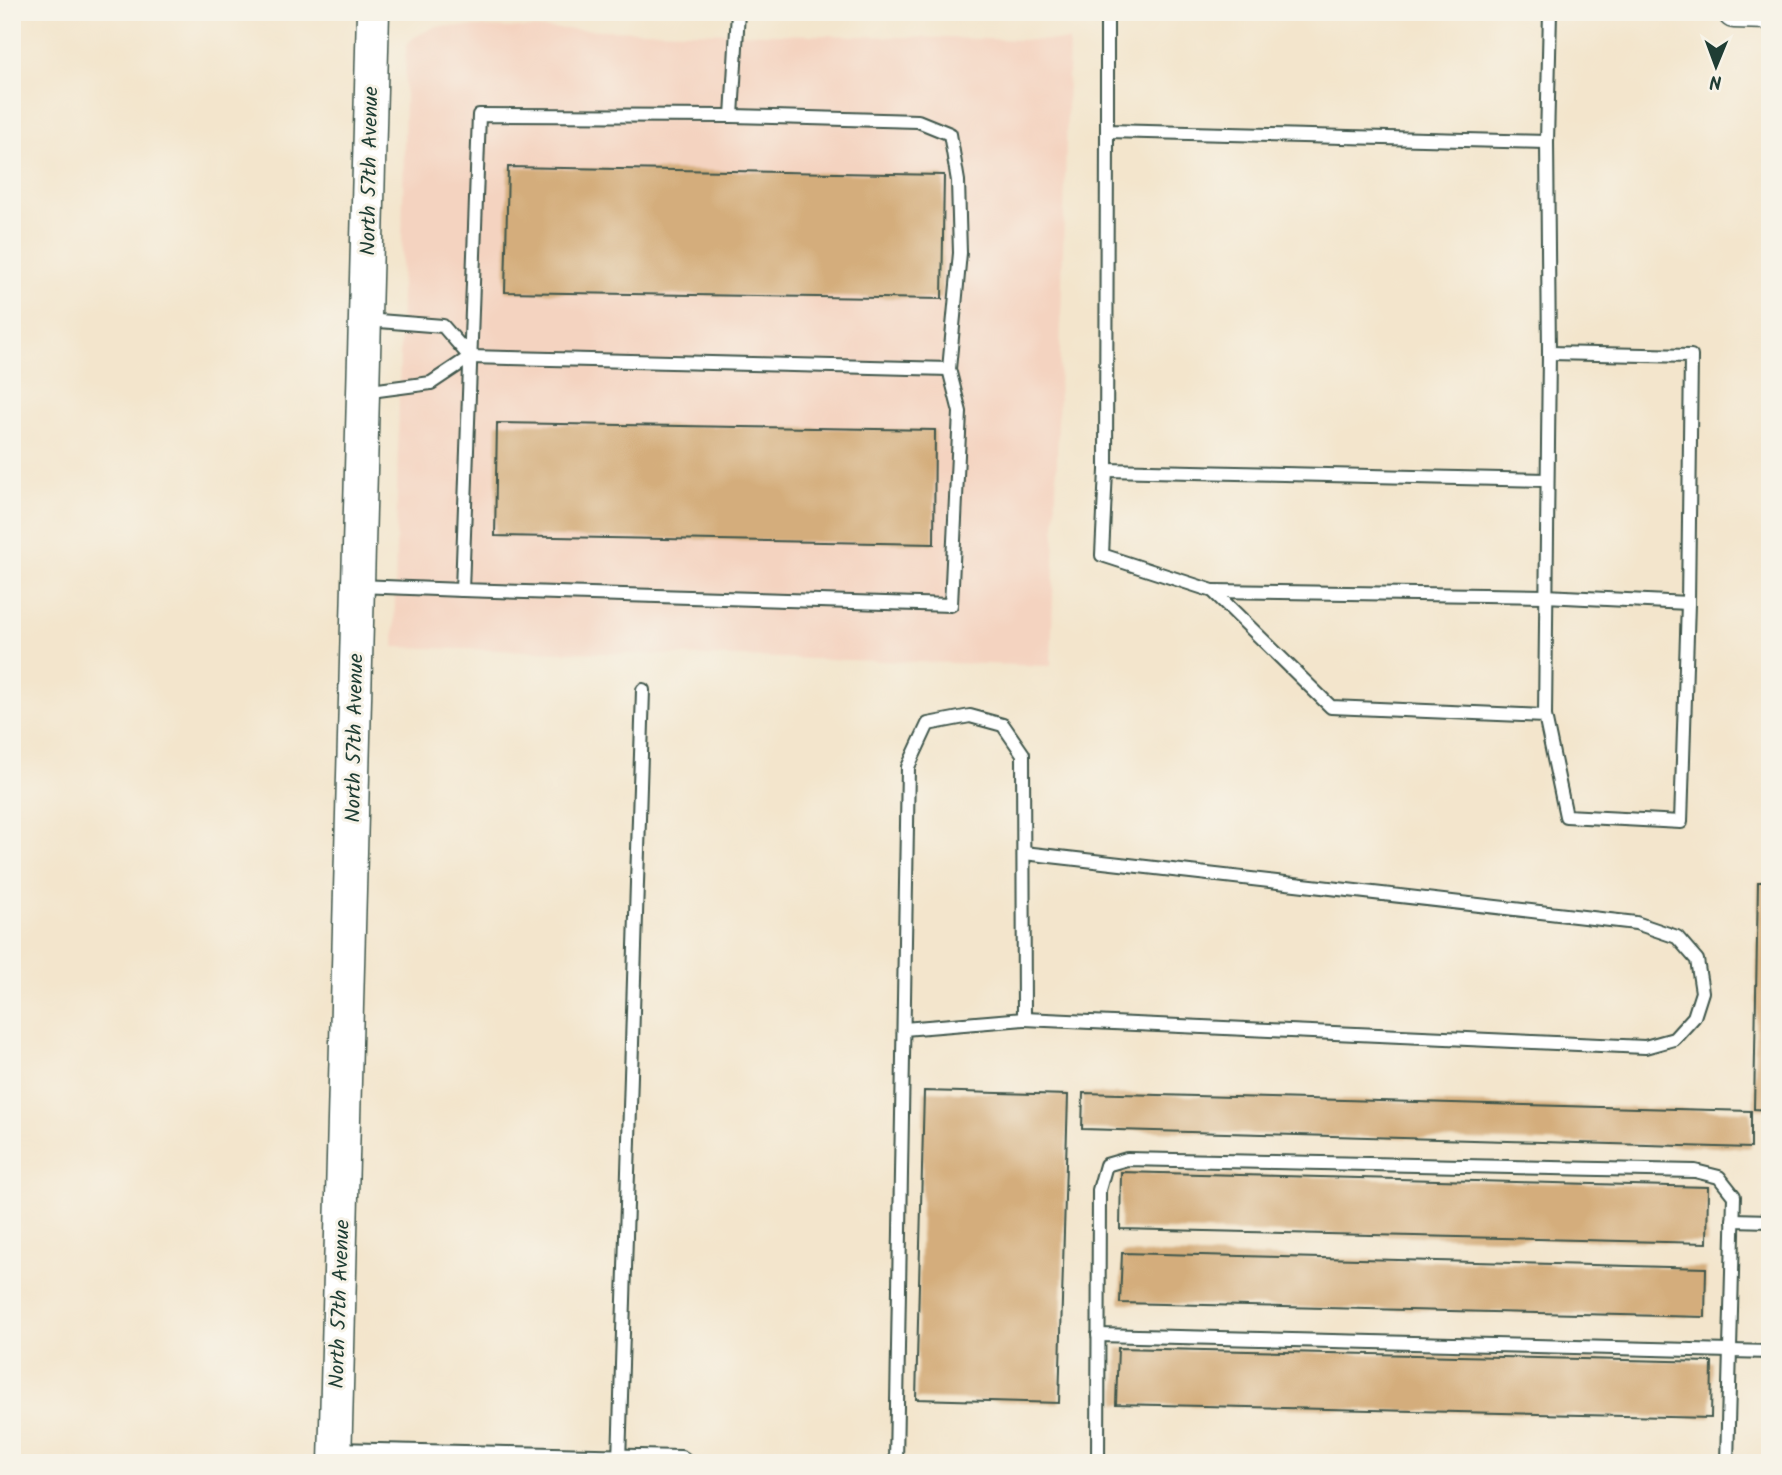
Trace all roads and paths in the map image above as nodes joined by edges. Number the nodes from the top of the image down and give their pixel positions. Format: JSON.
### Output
{"nodes":[{"id":1,"x":373,"y":12,"type":"edge"},
{"id":2,"x":738,"y":12,"type":"edge"},
{"id":3,"x":1107,"y":12,"type":"edge"},
{"id":4,"x":1550,"y":12,"type":"edge"},
{"id":5,"x":1734,"y":12,"type":"edge"},
{"id":6,"x":1770,"y":13,"type":"edge"},
{"id":7,"x":732,"y":116,"type":"junction"},
{"id":8,"x":1107,"y":131,"type":"junction"},
{"id":9,"x":1547,"y":142,"type":"junction"},
{"id":10,"x":365,"y":319,"type":"junction"},
{"id":11,"x":1549,"y":353,"type":"junction"},
{"id":12,"x":470,"y":357,"type":"junction"},
{"id":13,"x":949,"y":369,"type":"junction"},
{"id":14,"x":363,"y":392,"type":"junction"},
{"id":15,"x":1106,"y":470,"type":"junction"},
{"id":16,"x":1546,"y":480,"type":"junction"},
{"id":17,"x":358,"y":586,"type":"junction"},
{"id":18,"x":462,"y":590,"type":"junction"},
{"id":19,"x":1213,"y":591,"type":"junction"},
{"id":20,"x":1545,"y":596,"type":"junction"},
{"id":21,"x":1688,"y":603,"type":"junction"},
{"id":22,"x":643,"y":690,"type":"dead end"},
{"id":23,"x":1545,"y":716,"type":"junction"},
{"id":24,"x":1024,"y":853,"type":"junction"},
{"id":25,"x":1024,"y":1018,"type":"junction"},
{"id":26,"x":904,"y":1029,"type":"junction"},
{"id":27,"x":1733,"y":1220,"type":"junction"},
{"id":28,"x":1770,"y":1221,"type":"edge"},
{"id":29,"x":1098,"y":1335,"type":"junction"},
{"id":30,"x":1731,"y":1350,"type":"junction"},
{"id":31,"x":1770,"y":1352,"type":"edge"},
{"id":32,"x":335,"y":1459,"type":"edge"},
{"id":33,"x":619,"y":1461,"type":"edge"},
{"id":34,"x":581,"y":1462,"type":"edge"},
{"id":35,"x":680,"y":1463,"type":"edge"},
{"id":36,"x":896,"y":1463,"type":"edge"},
{"id":37,"x":1098,"y":1463,"type":"edge"},
{"id":38,"x":1727,"y":1463,"type":"edge"}],
"edges":[{"from":1,"to":10,"type":"street","name":"North 57th Avenue"},
{"from":2,"to":7,"type":"lane"},
{"from":3,"to":8,"type":"lane"},
{"from":4,"to":9,"type":"lane"},
{"from":5,"to":6,"type":"street"},
{"from":7,"to":12,"type":"lane"},
{"from":7,"to":13,"type":"lane"},
{"from":8,"to":9,"type":"lane"},
{"from":8,"to":15,"type":"lane"},
{"from":9,"to":11,"type":"lane"},
{"from":10,"to":12,"type":"lane"},
{"from":10,"to":14,"type":"street","name":"North 57th Avenue"},
{"from":11,"to":16,"type":"lane"},
{"from":11,"to":21,"type":"lane"},
{"from":12,"to":13,"type":"lane"},
{"from":12,"to":14,"type":"lane"},
{"from":12,"to":18,"type":"lane"},
{"from":13,"to":18,"type":"lane"},
{"from":14,"to":17,"type":"street","name":"North 57th Avenue"},
{"from":15,"to":16,"type":"lane"},
{"from":15,"to":19,"type":"lane"},
{"from":16,"to":20,"type":"lane"},
{"from":17,"to":18,"type":"lane"},
{"from":17,"to":32,"type":"street","name":"North 57th Avenue"},
{"from":19,"to":20,"type":"lane"},
{"from":19,"to":23,"type":"lane"},
{"from":20,"to":21,"type":"lane"},
{"from":20,"to":23,"type":"lane"},
{"from":21,"to":23,"type":"lane"},
{"from":22,"to":33,"type":"lane"},
{"from":24,"to":25,"type":"lane"},
{"from":24,"to":25,"type":"lane"},
{"from":24,"to":26,"type":"lane"},
{"from":25,"to":26,"type":"lane"},
{"from":26,"to":36,"type":"lane"},
{"from":27,"to":28,"type":"lane"},
{"from":27,"to":29,"type":"lane"},
{"from":27,"to":30,"type":"lane"},
{"from":29,"to":30,"type":"lane"},
{"from":29,"to":37,"type":"lane"},
{"from":30,"to":31,"type":"lane"},
{"from":30,"to":38,"type":"lane"},
{"from":32,"to":34,"type":"street"},
{"from":33,"to":34,"type":"street"},
{"from":33,"to":35,"type":"street"}]}
